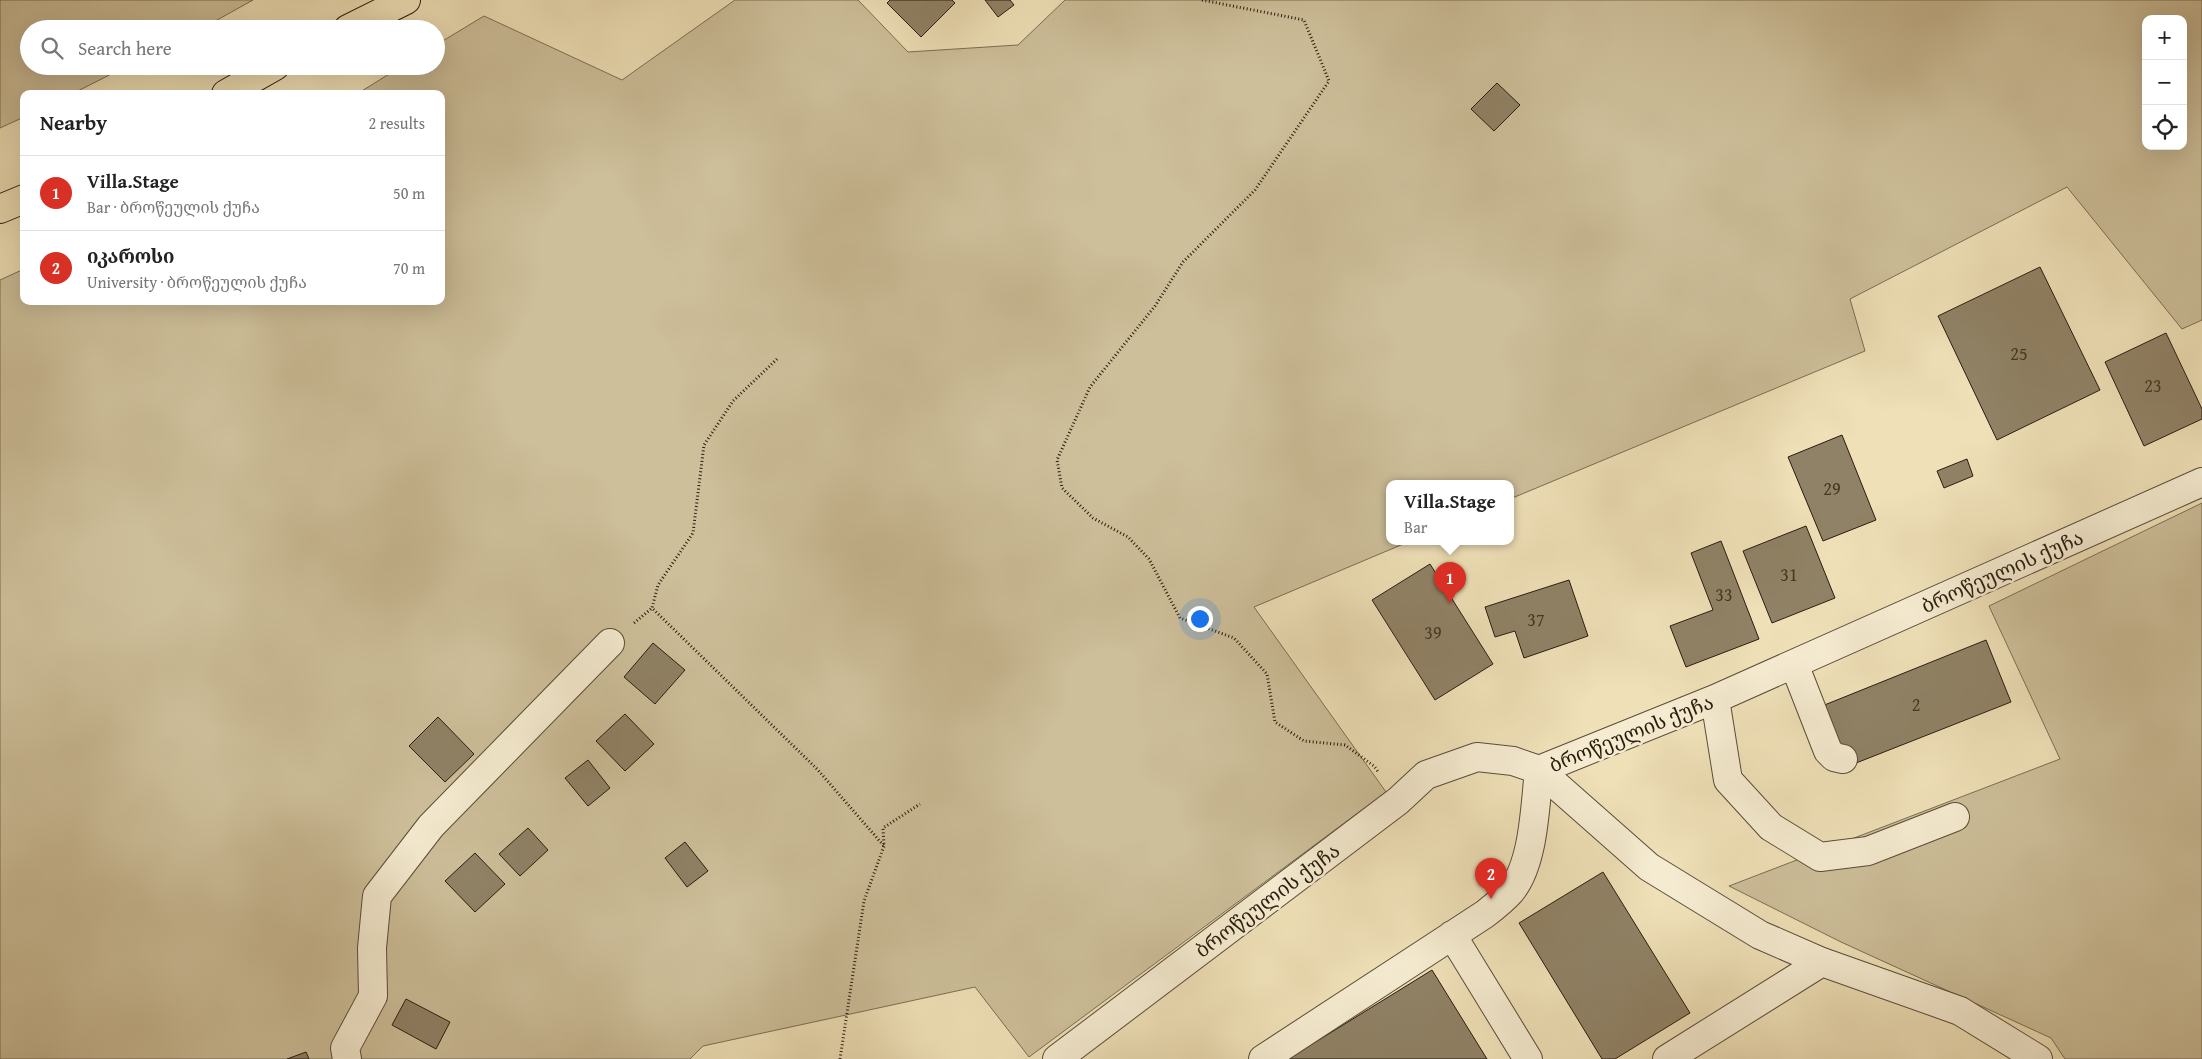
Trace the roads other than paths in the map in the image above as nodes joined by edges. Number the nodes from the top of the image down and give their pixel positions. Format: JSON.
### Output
{"nodes":[{"id":1,"x":406,"y":0,"type":"edge"},
{"id":2,"x":366,"y":20,"type":"edge"},
{"id":3,"x":259,"y":75,"type":"edge"},
{"id":4,"x":233,"y":90,"type":"edge"},
{"id":5,"x":2202,"y":482,"type":"edge"},
{"id":6,"x":610,"y":643,"type":"dead end"},
{"id":7,"x":1794,"y":664,"type":"junction"},
{"id":8,"x":1715,"y":699,"type":"junction"},
{"id":9,"x":1843,"y":759,"type":"dead end"},
{"id":10,"x":1539,"y":770,"type":"junction"},
{"id":11,"x":1955,"y":818,"type":"dead end"},
{"id":12,"x":1452,"y":935,"type":"junction"},
{"id":13,"x":1822,"y":962,"type":"junction"},
{"id":14,"x":347,"y":1059,"type":"edge"},
{"id":15,"x":1056,"y":1059,"type":"edge"},
{"id":16,"x":1263,"y":1059,"type":"edge"},
{"id":17,"x":1528,"y":1059,"type":"edge"},
{"id":18,"x":1667,"y":1059,"type":"edge"},
{"id":19,"x":2038,"y":1059,"type":"edge"}],
"edges":[{"from":1,"to":2,"type":"main road"},
{"from":3,"to":4,"type":"main road"},
{"from":5,"to":7,"type":"street","name":"ბროწეულის ქუჩა"},
{"from":6,"to":14,"type":"street"},
{"from":7,"to":8,"type":"street","name":"ბროწეულის ქუჩა"},
{"from":7,"to":9,"type":"street"},
{"from":8,"to":10,"type":"street","name":"ბროწეულის ქუჩა"},
{"from":8,"to":11,"type":"street"},
{"from":10,"to":12,"type":"street"},
{"from":10,"to":13,"type":"street"},
{"from":10,"to":15,"type":"street","name":"ბროწეულის ქუჩა"},
{"from":12,"to":16,"type":"street"},
{"from":12,"to":17,"type":"street"},
{"from":13,"to":18,"type":"street"},
{"from":13,"to":19,"type":"street"}]}
